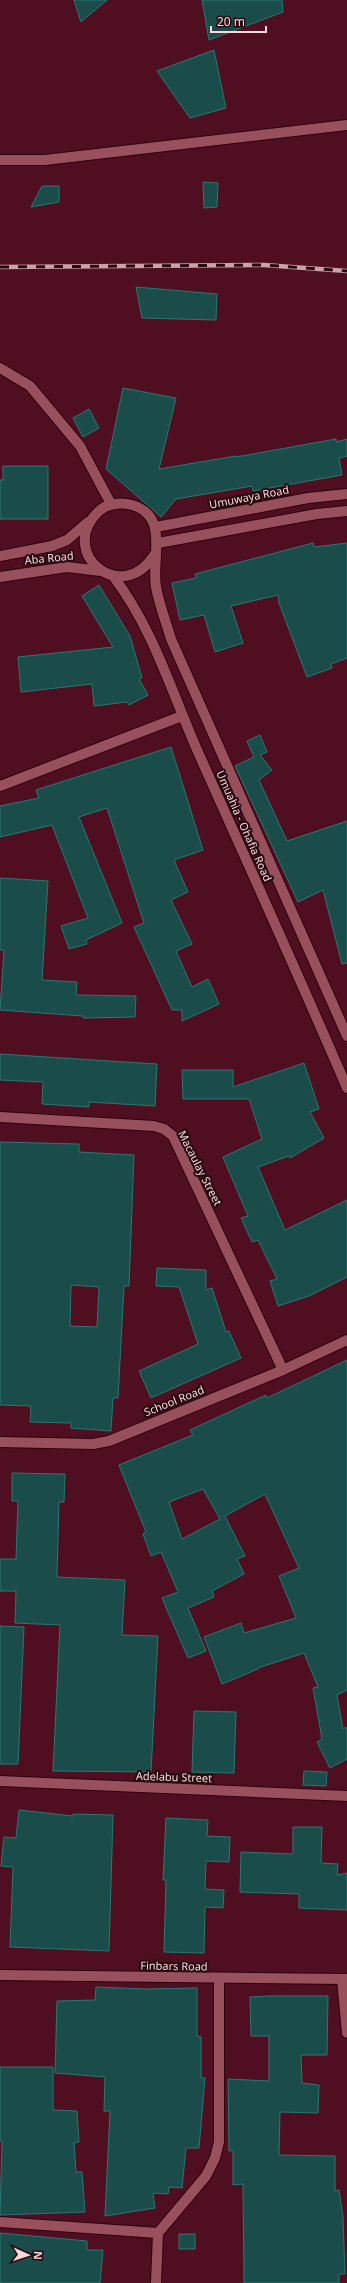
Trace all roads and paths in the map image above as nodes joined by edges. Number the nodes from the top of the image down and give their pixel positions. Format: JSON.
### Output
{"nodes":[{"id":1,"x":347,"y":125,"type":"edge"},
{"id":2,"x":0,"y":160,"type":"edge"},
{"id":3,"x":0,"y":368,"type":"edge"},
{"id":4,"x":347,"y":494,"type":"edge"},
{"id":5,"x":111,"y":504,"type":"junction"},
{"id":6,"x":347,"y":511,"type":"edge"},
{"id":7,"x":91,"y":519,"type":"junction"},
{"id":8,"x":156,"y":527,"type":"junction"},
{"id":9,"x":158,"y":543,"type":"junction"},
{"id":10,"x":155,"y":554,"type":"junction"},
{"id":11,"x":0,"y":556,"type":"edge"},
{"id":12,"x":101,"y":571,"type":"junction"},
{"id":13,"x":113,"y":576,"type":"junction"},
{"id":14,"x":0,"y":577,"type":"edge"},
{"id":15,"x":182,"y":716,"type":"junction"},
{"id":16,"x":0,"y":786,"type":"edge"},
{"id":17,"x":346,"y":1031,"type":"edge"},
{"id":18,"x":347,"y":1088,"type":"edge"},
{"id":19,"x":0,"y":1117,"type":"edge"},
{"id":20,"x":347,"y":1340,"type":"edge"},
{"id":21,"x":283,"y":1370,"type":"junction"},
{"id":22,"x":0,"y":1442,"type":"edge"},
{"id":23,"x":0,"y":1782,"type":"edge"},
{"id":24,"x":347,"y":1796,"type":"edge"},
{"id":25,"x":0,"y":1975,"type":"edge"},
{"id":26,"x":219,"y":1978,"type":"junction"},
{"id":27,"x":344,"y":1979,"type":"edge"},
{"id":28,"x":347,"y":2033,"type":"edge"},
{"id":29,"x":0,"y":2222,"type":"edge"},
{"id":30,"x":158,"y":2233,"type":"junction"},
{"id":31,"x":156,"y":2283,"type":"edge"}],
"edges":[{"from":1,"to":2,"type":"street"},
{"from":3,"to":5,"type":"street"},
{"from":4,"to":8,"type":"street","name":"Umuwaya Road"},
{"from":5,"to":7,"type":"street"},
{"from":5,"to":8,"type":"street"},
{"from":6,"to":9,"type":"street"},
{"from":7,"to":11,"type":"street","name":"Aba Road"},
{"from":7,"to":12,"type":"street"},
{"from":8,"to":9,"type":"street"},
{"from":9,"to":10,"type":"street"},
{"from":10,"to":13,"type":"street"},
{"from":10,"to":17,"type":"street","name":"Umuahia - Ohafia Road"},
{"from":12,"to":13,"type":"street"},
{"from":12,"to":14,"type":"street","name":"Aba Road"},
{"from":13,"to":15,"type":"street","name":"Umuahia - Ohafia Road"},
{"from":15,"to":16,"type":"street"},
{"from":15,"to":18,"type":"street","name":"Umuahia - Ohafia Road"},
{"from":19,"to":21,"type":"street","name":"Macaulay Street"},
{"from":20,"to":21,"type":"street","name":"School Road"},
{"from":21,"to":22,"type":"street","name":"School Road"},
{"from":23,"to":24,"type":"street","name":"Adelabu Street"},
{"from":25,"to":26,"type":"street","name":"Finbars Road"},
{"from":26,"to":27,"type":"street","name":"Finbars Road"},
{"from":26,"to":30,"type":"street"},
{"from":27,"to":28,"type":"street"},
{"from":29,"to":30,"type":"street"},
{"from":30,"to":31,"type":"street"}]}
